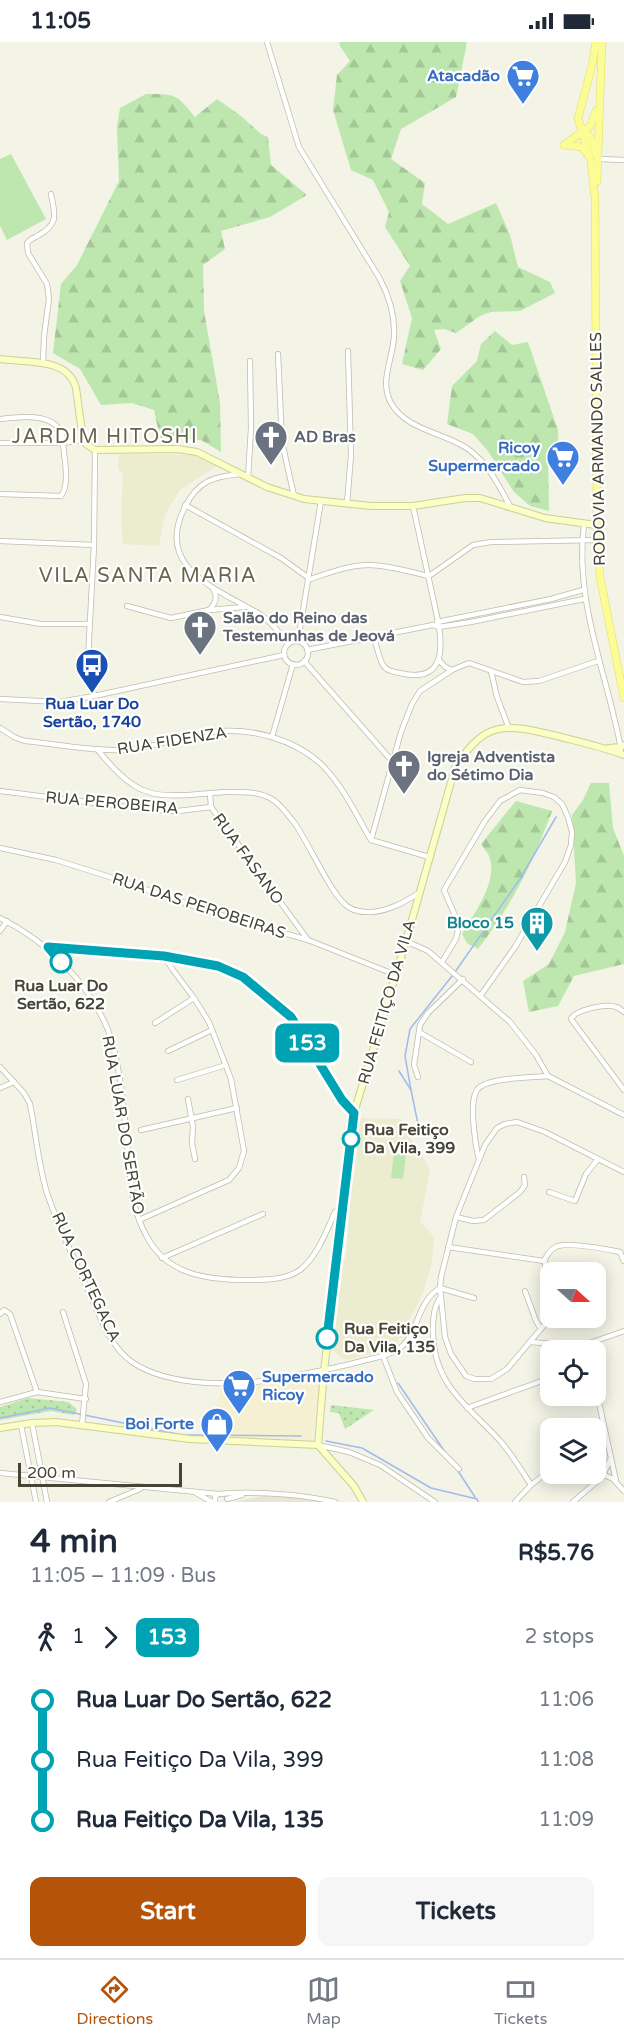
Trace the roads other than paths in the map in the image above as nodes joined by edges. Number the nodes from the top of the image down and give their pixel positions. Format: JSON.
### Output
{"nodes":[{"id":1,"x":267,"y":42,"type":"edge"},
{"id":2,"x":596,"y":42,"type":"edge"},
{"id":3,"x":602,"y":42,"type":"edge"},
{"id":4,"x":598,"y":103,"type":"junction"},
{"id":5,"x":579,"y":107,"type":"junction"},
{"id":6,"x":595,"y":115,"type":"junction"},
{"id":7,"x":582,"y":130,"type":"junction"},
{"id":8,"x":595,"y":160,"type":"junction"},
{"id":9,"x":624,"y":160,"type":"edge"},
{"id":10,"x":51,"y":194,"type":"dead end"},
{"id":11,"x":348,"y":351,"type":"dead end"},
{"id":12,"x":278,"y":354,"type":"dead end"},
{"id":13,"x":0,"y":359,"type":"edge"},
{"id":14,"x":250,"y":361,"type":"dead end"},
{"id":15,"x":43,"y":364,"type":"junction"},
{"id":16,"x":0,"y":419,"type":"edge"},
{"id":17,"x":62,"y":439,"type":"junction"},
{"id":18,"x":83,"y":440,"type":"junction"},
{"id":19,"x":0,"y":443,"type":"edge"},
{"id":20,"x":95,"y":450,"type":"junction"},
{"id":21,"x":241,"y":474,"type":"junction"},
{"id":22,"x":249,"y":478,"type":"junction"},
{"id":23,"x":0,"y":494,"type":"edge"},
{"id":24,"x":294,"y":496,"type":"junction"},
{"id":25,"x":321,"y":501,"type":"junction"},
{"id":26,"x":347,"y":504,"type":"junction"},
{"id":27,"x":185,"y":505,"type":"junction"},
{"id":28,"x":413,"y":506,"type":"junction"},
{"id":29,"x":512,"y":509,"type":"junction"},
{"id":30,"x":584,"y":524,"type":"junction"},
{"id":31,"x":596,"y":525,"type":"junction"},
{"id":32,"x":582,"y":540,"type":"junction"},
{"id":33,"x":597,"y":540,"type":"junction"},
{"id":34,"x":0,"y":541,"type":"edge"},
{"id":35,"x":94,"y":545,"type":"junction"},
{"id":36,"x":429,"y":576,"type":"junction"},
{"id":37,"x":310,"y":579,"type":"junction"},
{"id":38,"x":212,"y":588,"type":"junction"},
{"id":39,"x":583,"y":590,"type":"junction"},
{"id":40,"x":584,"y":599,"type":"junction"},
{"id":41,"x":536,"y":602,"type":"junction"},
{"id":42,"x":127,"y":606,"type":"dead end"},
{"id":43,"x":246,"y":607,"type":"junction"},
{"id":44,"x":538,"y":608,"type":"junction"},
{"id":45,"x":209,"y":610,"type":"junction"},
{"id":46,"x":0,"y":617,"type":"edge"},
{"id":47,"x":89,"y":624,"type":"junction"},
{"id":48,"x":439,"y":624,"type":"junction"},
{"id":49,"x":374,"y":638,"type":"junction"},
{"id":50,"x":298,"y":641,"type":"junction"},
{"id":51,"x":288,"y":644,"type":"junction"},
{"id":52,"x":307,"y":650,"type":"junction"},
{"id":53,"x":284,"y":655,"type":"junction"},
{"id":54,"x":439,"y":660,"type":"junction"},
{"id":55,"x":304,"y":661,"type":"junction"},
{"id":56,"x":598,"y":661,"type":"junction"},
{"id":57,"x":620,"y":661,"type":"edge"},
{"id":58,"x":293,"y":664,"type":"junction"},
{"id":59,"x":452,"y":670,"type":"junction"},
{"id":60,"x":491,"y":671,"type":"junction"},
{"id":61,"x":423,"y":676,"type":"junction"},
{"id":62,"x":431,"y":683,"type":"junction"},
{"id":63,"x":94,"y":696,"type":"junction"},
{"id":64,"x":624,"y":698,"type":"edge"},
{"id":65,"x":0,"y":699,"type":"edge"},
{"id":66,"x":508,"y":726,"type":"junction"},
{"id":67,"x":0,"y":728,"type":"edge"},
{"id":68,"x":272,"y":736,"type":"junction"},
{"id":69,"x":97,"y":748,"type":"junction"},
{"id":70,"x":623,"y":750,"type":"edge"},
{"id":71,"x":392,"y":761,"type":"junction"},
{"id":72,"x":0,"y":791,"type":"edge"},
{"id":73,"x":210,"y":793,"type":"junction"},
{"id":74,"x":211,"y":807,"type":"junction"},
{"id":75,"x":371,"y":840,"type":"junction"},
{"id":76,"x":0,"y":848,"type":"edge"},
{"id":77,"x":429,"y":857,"type":"junction"},
{"id":78,"x":418,"y":893,"type":"junction"},
{"id":79,"x":0,"y":918,"type":"edge"},
{"id":80,"x":7,"y":921,"type":"junction"},
{"id":81,"x":0,"y":931,"type":"edge"},
{"id":82,"x":308,"y":940,"type":"junction"},
{"id":83,"x":406,"y":941,"type":"junction"},
{"id":84,"x":48,"y":947,"type":"junction"},
{"id":85,"x":164,"y":956,"type":"junction"},
{"id":86,"x":442,"y":962,"type":"junction"},
{"id":87,"x":396,"y":975,"type":"junction"},
{"id":88,"x":463,"y":979,"type":"junction"},
{"id":89,"x":481,"y":996,"type":"junction"},
{"id":90,"x":194,"y":998,"type":"junction"},
{"id":91,"x":624,"y":1012,"type":"edge"},
{"id":92,"x":155,"y":1023,"type":"dead end"},
{"id":93,"x":212,"y":1030,"type":"junction"},
{"id":94,"x":419,"y":1032,"type":"junction"},
{"id":95,"x":168,"y":1051,"type":"dead end"},
{"id":96,"x":471,"y":1062,"type":"dead end"},
{"id":97,"x":226,"y":1065,"type":"junction"},
{"id":98,"x":0,"y":1067,"type":"edge"},
{"id":99,"x":548,"y":1076,"type":"junction"},
{"id":100,"x":418,"y":1077,"type":"dead end"},
{"id":101,"x":177,"y":1080,"type":"dead end"},
{"id":102,"x":14,"y":1083,"type":"junction"},
{"id":103,"x":0,"y":1088,"type":"edge"},
{"id":104,"x":624,"y":1090,"type":"edge"},
{"id":105,"x":189,"y":1099,"type":"dead end"},
{"id":106,"x":237,"y":1108,"type":"junction"},
{"id":107,"x":354,"y":1113,"type":"junction"},
{"id":108,"x":624,"y":1115,"type":"edge"},
{"id":109,"x":191,"y":1120,"type":"junction"},
{"id":110,"x":141,"y":1130,"type":"dead end"},
{"id":111,"x":195,"y":1159,"type":"dead end"},
{"id":112,"x":479,"y":1160,"type":"junction"},
{"id":113,"x":598,"y":1160,"type":"junction"},
{"id":114,"x":624,"y":1172,"type":"edge"},
{"id":115,"x":525,"y":1177,"type":"dead end"},
{"id":116,"x":549,"y":1192,"type":"dead end"},
{"id":117,"x":340,"y":1209,"type":"junction"},
{"id":118,"x":262,"y":1214,"type":"dead end"},
{"id":119,"x":456,"y":1217,"type":"junction"},
{"id":120,"x":139,"y":1220,"type":"junction"},
{"id":121,"x":624,"y":1246,"type":"edge"},
{"id":122,"x":448,"y":1247,"type":"junction"},
{"id":123,"x":620,"y":1252,"type":"junction"},
{"id":124,"x":162,"y":1258,"type":"junction"},
{"id":125,"x":544,"y":1261,"type":"joint"},
{"id":126,"x":624,"y":1261,"type":"edge"},
{"id":127,"x":440,"y":1288,"type":"junction"},
{"id":128,"x":525,"y":1291,"type":"dead end"},
{"id":129,"x":441,"y":1297,"type":"junction"},
{"id":130,"x":474,"y":1299,"type":"dead end"},
{"id":131,"x":63,"y":1312,"type":"dead end"},
{"id":132,"x":0,"y":1314,"type":"edge"},
{"id":133,"x":541,"y":1329,"type":"joint"},
{"id":134,"x":624,"y":1331,"type":"edge"},
{"id":135,"x":602,"y":1340,"type":"edge"},
{"id":136,"x":530,"y":1342,"type":"junction"},
{"id":137,"x":540,"y":1343,"type":"edge"},
{"id":138,"x":383,"y":1356,"type":"junction"},
{"id":139,"x":324,"y":1371,"type":"junction"},
{"id":140,"x":540,"y":1382,"type":"edge"},
{"id":141,"x":37,"y":1392,"type":"junction"},
{"id":142,"x":86,"y":1399,"type":"junction"},
{"id":143,"x":0,"y":1402,"type":"edge"},
{"id":144,"x":599,"y":1406,"type":"edge"},
{"id":145,"x":467,"y":1408,"type":"junction"},
{"id":146,"x":32,"y":1423,"type":"junction"},
{"id":147,"x":21,"y":1425,"type":"junction"},
{"id":148,"x":82,"y":1425,"type":"junction"},
{"id":149,"x":0,"y":1428,"type":"edge"},
{"id":150,"x":318,"y":1445,"type":"junction"},
{"id":151,"x":610,"y":1460,"type":"junction"},
{"id":152,"x":606,"y":1469,"type":"edge"},
{"id":153,"x":459,"y":1470,"type":"dead end"},
{"id":154,"x":0,"y":1473,"type":"edge"},
{"id":155,"x":606,"y":1475,"type":"edge"},
{"id":156,"x":32,"y":1476,"type":"junction"},
{"id":157,"x":43,"y":1478,"type":"junction"},
{"id":158,"x":540,"y":1478,"type":"edge"},
{"id":159,"x":616,"y":1481,"type":"junction"},
{"id":160,"x":593,"y":1484,"type":"edge"},
{"id":161,"x":531,"y":1485,"type":"junction"},
{"id":162,"x":143,"y":1488,"type":"junction"},
{"id":163,"x":624,"y":1491,"type":"edge"},
{"id":164,"x":193,"y":1492,"type":"junction"},
{"id":165,"x":220,"y":1493,"type":"junction"},
{"id":166,"x":245,"y":1494,"type":"junction"},
{"id":167,"x":227,"y":1501,"type":"edge"},
{"id":168,"x":360,"y":1501,"type":"edge"},
{"id":169,"x":36,"y":1502,"type":"edge"},
{"id":170,"x":46,"y":1502,"type":"edge"},
{"id":171,"x":109,"y":1502,"type":"edge"},
{"id":172,"x":213,"y":1502,"type":"edge"},
{"id":173,"x":335,"y":1502,"type":"edge"},
{"id":174,"x":435,"y":1502,"type":"edge"},
{"id":175,"x":515,"y":1502,"type":"edge"},
{"id":176,"x":573,"y":1502,"type":"edge"}],
"edges":[{"from":1,"to":29,"type":"street"},
{"from":2,"to":5,"type":"main road"},
{"from":3,"to":4,"type":"main road","name":"RODOVIA ARMANDO SALLES"},
{"from":4,"to":6,"type":"main road"},
{"from":4,"to":8,"type":"main road","name":"RODOVIA ARMANDO SALLES"},
{"from":5,"to":6,"type":"main road"},
{"from":5,"to":7,"type":"main road"},
{"from":6,"to":7,"type":"main road"},
{"from":7,"to":8,"type":"main road"},
{"from":7,"to":8,"type":"main road"},
{"from":8,"to":9,"type":"street"},
{"from":8,"to":31,"type":"main road","name":"RODOVIA ARMANDO SALLES"},
{"from":10,"to":15,"type":"street"},
{"from":11,"to":26,"type":"street"},
{"from":12,"to":24,"type":"street"},
{"from":13,"to":15,"type":"street"},
{"from":14,"to":22,"type":"street"},
{"from":15,"to":18,"type":"street"},
{"from":16,"to":17,"type":"street"},
{"from":17,"to":18,"type":"street"},
{"from":17,"to":19,"type":"street"},
{"from":17,"to":23,"type":"street"},
{"from":18,"to":20,"type":"street"},
{"from":20,"to":21,"type":"street"},
{"from":20,"to":35,"type":"street"},
{"from":21,"to":22,"type":"street"},
{"from":21,"to":27,"type":"street"},
{"from":22,"to":24,"type":"street"},
{"from":24,"to":25,"type":"street"},
{"from":25,"to":26,"type":"street"},
{"from":25,"to":37,"type":"street"},
{"from":26,"to":28,"type":"street"},
{"from":27,"to":37,"type":"street"},
{"from":27,"to":38,"type":"street"},
{"from":28,"to":29,"type":"street"},
{"from":28,"to":36,"type":"street"},
{"from":29,"to":30,"type":"street"},
{"from":30,"to":31,"type":"street"},
{"from":30,"to":32,"type":"street"},
{"from":31,"to":33,"type":"main road","name":"RODOVIA ARMANDO SALLES"},
{"from":32,"to":33,"type":"street"},
{"from":32,"to":36,"type":"street"},
{"from":32,"to":39,"type":"street"},
{"from":33,"to":57,"type":"main road","name":"RODOVIA ARMANDO SALLES"},
{"from":34,"to":35,"type":"street"},
{"from":35,"to":47,"type":"street"},
{"from":36,"to":37,"type":"street"},
{"from":36,"to":48,"type":"street"},
{"from":37,"to":50,"type":"street"},
{"from":38,"to":43,"type":"street"},
{"from":38,"to":45,"type":"street"},
{"from":39,"to":40,"type":"street"},
{"from":39,"to":41,"type":"street"},
{"from":40,"to":44,"type":"street"},
{"from":40,"to":56,"type":"street"},
{"from":41,"to":44,"type":"street"},
{"from":41,"to":48,"type":"street"},
{"from":42,"to":45,"type":"street"},
{"from":43,"to":45,"type":"street"},
{"from":43,"to":51,"type":"street"},
{"from":44,"to":48,"type":"street"},
{"from":46,"to":47,"type":"street"},
{"from":47,"to":63,"type":"street"},
{"from":48,"to":49,"type":"street"},
{"from":48,"to":54,"type":"street"},
{"from":49,"to":52,"type":"street"},
{"from":49,"to":61,"type":"street"},
{"from":50,"to":51,"type":"street"},
{"from":50,"to":52,"type":"street"},
{"from":51,"to":53,"type":"street"},
{"from":52,"to":55,"type":"street"},
{"from":53,"to":58,"type":"street"},
{"from":53,"to":63,"type":"street"},
{"from":54,"to":59,"type":"street"},
{"from":54,"to":61,"type":"street"},
{"from":55,"to":58,"type":"street"},
{"from":55,"to":71,"type":"street"},
{"from":56,"to":60,"type":"street"},
{"from":56,"to":70,"type":"street"},
{"from":57,"to":64,"type":"main road","name":"RODOVIA ARMANDO SALLES"},
{"from":58,"to":68,"type":"street"},
{"from":59,"to":60,"type":"street"},
{"from":59,"to":62,"type":"street"},
{"from":60,"to":66,"type":"street"},
{"from":61,"to":62,"type":"street"},
{"from":62,"to":71,"type":"street"},
{"from":63,"to":65,"type":"street"},
{"from":66,"to":70,"type":"street"},
{"from":66,"to":77,"type":"street","name":"RUA FEITIÇO DA VILA"},
{"from":67,"to":69,"type":"street","name":"RUA FIDENZA"},
{"from":68,"to":69,"type":"street","name":"RUA FIDENZA"},
{"from":68,"to":75,"type":"street","name":"RUA FIDENZA"},
{"from":69,"to":73,"type":"street"},
{"from":71,"to":75,"type":"street"},
{"from":72,"to":74,"type":"street","name":"RUA PEROBEIRA"},
{"from":73,"to":74,"type":"street"},
{"from":73,"to":78,"type":"street"},
{"from":74,"to":82,"type":"street","name":"RUA FASANO"},
{"from":75,"to":77,"type":"street"},
{"from":76,"to":82,"type":"street","name":"RUA DAS PEROBEIRAS"},
{"from":77,"to":78,"type":"street","name":"RUA FEITIÇO DA VILA"},
{"from":78,"to":83,"type":"street","name":"RUA FEITIÇO DA VILA"},
{"from":79,"to":80,"type":"street","name":"RUA LUAR DO SERTÃO"},
{"from":80,"to":81,"type":"street"},
{"from":80,"to":84,"type":"street","name":"RUA LUAR DO SERTÃO"},
{"from":82,"to":87,"type":"street","name":"RUA DAS PEROBEIRAS"},
{"from":83,"to":86,"type":"street"},
{"from":83,"to":87,"type":"street","name":"RUA FEITIÇO DA VILA"},
{"from":84,"to":85,"type":"street"},
{"from":84,"to":120,"type":"street","name":"RUA LUAR DO SERTÃO"},
{"from":85,"to":90,"type":"street"},
{"from":85,"to":107,"type":"street"},
{"from":86,"to":88,"type":"street"},
{"from":86,"to":89,"type":"street"},
{"from":87,"to":107,"type":"street","name":"RUA FEITIÇO DA VILA"},
{"from":88,"to":89,"type":"street"},
{"from":88,"to":94,"type":"street"},
{"from":89,"to":99,"type":"street"},
{"from":90,"to":92,"type":"street"},
{"from":90,"to":93,"type":"street"},
{"from":91,"to":104,"type":"street"},
{"from":93,"to":95,"type":"street"},
{"from":93,"to":97,"type":"street"},
{"from":94,"to":96,"type":"street"},
{"from":94,"to":100,"type":"street"},
{"from":97,"to":101,"type":"street"},
{"from":97,"to":106,"type":"street"},
{"from":98,"to":102,"type":"street","name":"RUA CORTEGACA"},
{"from":99,"to":108,"type":"street"},
{"from":99,"to":112,"type":"street"},
{"from":102,"to":103,"type":"street"},
{"from":102,"to":139,"type":"street","name":"RUA CORTEGACA"},
{"from":105,"to":109,"type":"street"},
{"from":106,"to":109,"type":"street"},
{"from":106,"to":120,"type":"street"},
{"from":107,"to":117,"type":"street","name":"RUA FEITIÇO DA VILA"},
{"from":109,"to":110,"type":"street"},
{"from":109,"to":111,"type":"street"},
{"from":112,"to":113,"type":"street"},
{"from":112,"to":119,"type":"street"},
{"from":113,"to":114,"type":"street"},
{"from":113,"to":116,"type":"street"},
{"from":115,"to":119,"type":"street"},
{"from":117,"to":124,"type":"street","name":"RUA LUAR DO SERTÃO"},
{"from":117,"to":139,"type":"street"},
{"from":118,"to":124,"type":"street"},
{"from":119,"to":122,"type":"street"},
{"from":120,"to":124,"type":"street","name":"RUA LUAR DO SERTÃO"},
{"from":121,"to":123,"type":"street"},
{"from":122,"to":125,"type":"street"},
{"from":122,"to":127,"type":"street"},
{"from":123,"to":125,"type":"street"},
{"from":123,"to":126,"type":"street"},
{"from":127,"to":129,"type":"street"},
{"from":127,"to":130,"type":"street"},
{"from":127,"to":138,"type":"street","name":"RUA CORTEGACA"},
{"from":128,"to":133,"type":"street"},
{"from":129,"to":136,"type":"street"},
{"from":129,"to":145,"type":"street"},
{"from":131,"to":142,"type":"street"},
{"from":132,"to":141,"type":"street"},
{"from":133,"to":136,"type":"street"},
{"from":134,"to":135,"type":"street"},
{"from":136,"to":137,"type":"street"},
{"from":138,"to":139,"type":"street","name":"RUA CORTEGACA"},
{"from":138,"to":153,"type":"street"},
{"from":139,"to":150,"type":"street"},
{"from":140,"to":145,"type":"street"},
{"from":141,"to":142,"type":"street"},
{"from":141,"to":143,"type":"street"},
{"from":142,"to":148,"type":"street"},
{"from":144,"to":151,"type":"street"},
{"from":145,"to":161,"type":"street"},
{"from":146,"to":147,"type":"street"},
{"from":146,"to":148,"type":"street"},
{"from":146,"to":157,"type":"street"},
{"from":147,"to":149,"type":"street"},
{"from":147,"to":156,"type":"street"},
{"from":148,"to":150,"type":"street"},
{"from":150,"to":168,"type":"street"},
{"from":150,"to":174,"type":"street"},
{"from":151,"to":152,"type":"street"},
{"from":151,"to":159,"type":"street"},
{"from":154,"to":156,"type":"street"},
{"from":155,"to":159,"type":"street"},
{"from":156,"to":157,"type":"street"},
{"from":156,"to":169,"type":"street"},
{"from":157,"to":162,"type":"street"},
{"from":157,"to":170,"type":"street"},
{"from":158,"to":161,"type":"street"},
{"from":159,"to":163,"type":"street"},
{"from":160,"to":176,"type":"street"},
{"from":161,"to":175,"type":"street"},
{"from":162,"to":164,"type":"street"},
{"from":162,"to":171,"type":"street"},
{"from":164,"to":165,"type":"street"},
{"from":164,"to":172,"type":"street"},
{"from":165,"to":166,"type":"street"},
{"from":165,"to":167,"type":"street"},
{"from":165,"to":172,"type":"street"},
{"from":166,"to":167,"type":"street"},
{"from":166,"to":173,"type":"street"}]}
